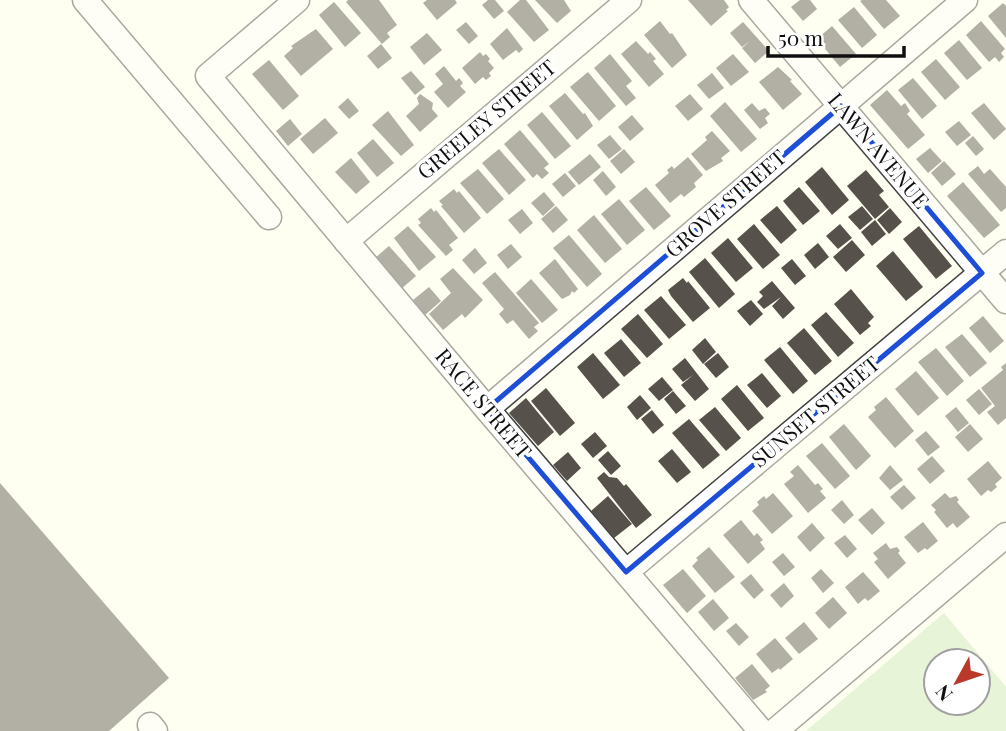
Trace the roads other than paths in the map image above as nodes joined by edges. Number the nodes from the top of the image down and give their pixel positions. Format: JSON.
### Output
{"nodes":[{"id":1,"x":85,"y":0,"type":"edge"},
{"id":2,"x":297,"y":0,"type":"edge"},
{"id":3,"x":629,"y":0,"type":"edge"},
{"id":4,"x":751,"y":0,"type":"edge"},
{"id":5,"x":965,"y":0,"type":"edge"},
{"id":6,"x":841,"y":106,"type":"junction"},
{"id":7,"x":269,"y":217,"type":"dead end"},
{"id":8,"x":346,"y":241,"type":"junction"},
{"id":9,"x":1006,"y":252,"type":"edge"},
{"id":10,"x":982,"y":272,"type":"junction"},
{"id":11,"x":1006,"y":301,"type":"edge"},
{"id":12,"x":487,"y":409,"type":"junction"},
{"id":13,"x":1006,"y":535,"type":"edge"},
{"id":14,"x":626,"y":572,"type":"junction"},
{"id":15,"x":761,"y":731,"type":"edge"},
{"id":16,"x":775,"y":731,"type":"edge"}],
"edges":[{"from":1,"to":7,"type":"street"},
{"from":2,"to":8,"type":"street","name":"RACE STREET"},
{"from":3,"to":8,"type":"street","name":"GREELEY STREET"},
{"from":4,"to":6,"type":"street","name":"LAWN AVENUE"},
{"from":5,"to":6,"type":"street","name":"GROVE STREET"},
{"from":6,"to":10,"type":"street","name":"LAWN AVENUE"},
{"from":6,"to":12,"type":"street","name":"GROVE STREET"},
{"from":8,"to":12,"type":"street","name":"RACE STREET"},
{"from":9,"to":10,"type":"street","name":"SUNSET STREET"},
{"from":10,"to":11,"type":"street","name":"LAWN AVENUE"},
{"from":10,"to":14,"type":"street","name":"SUNSET STREET"},
{"from":12,"to":14,"type":"street","name":"RACE STREET"},
{"from":13,"to":16,"type":"street"},
{"from":14,"to":15,"type":"street","name":"RACE STREET"}]}
